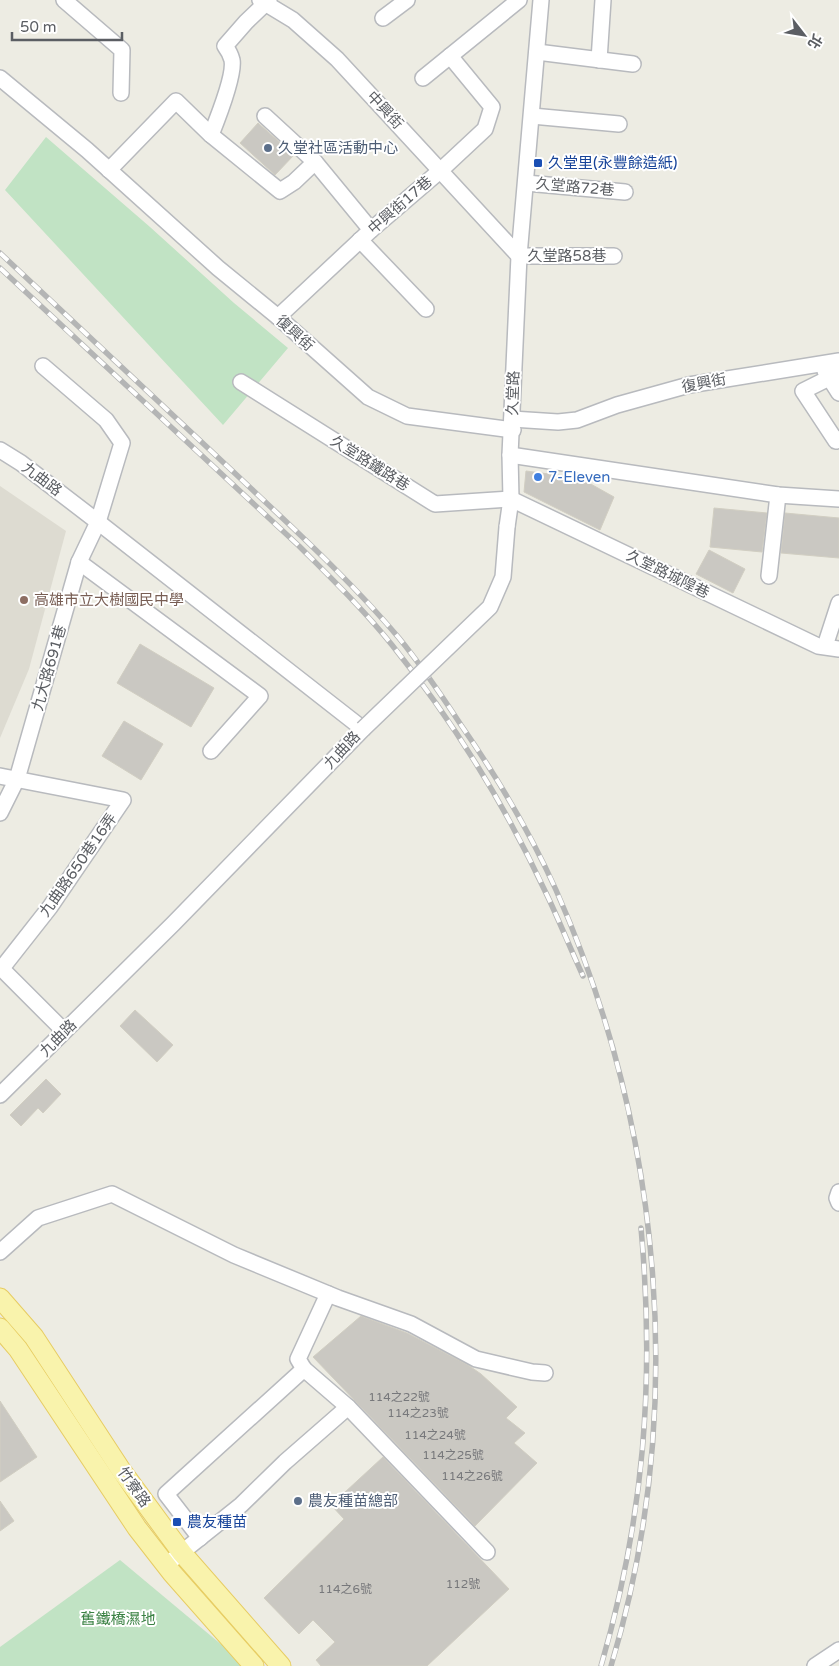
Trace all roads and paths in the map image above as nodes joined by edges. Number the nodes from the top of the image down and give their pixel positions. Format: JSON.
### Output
{"nodes":[{"id":1,"x":64,"y":0,"type":"edge"},
{"id":2,"x":407,"y":0,"type":"edge"},
{"id":3,"x":519,"y":0,"type":"edge"},
{"id":4,"x":541,"y":0,"type":"edge"},
{"id":5,"x":603,"y":0,"type":"edge"},
{"id":6,"x":265,"y":1,"type":"edge"},
{"id":7,"x":383,"y":18,"type":"dead end"},
{"id":8,"x":537,"y":52,"type":"junction"},
{"id":9,"x":450,"y":56,"type":"junction"},
{"id":10,"x":599,"y":60,"type":"junction"},
{"id":11,"x":633,"y":64,"type":"dead end"},
{"id":12,"x":0,"y":78,"type":"edge"},
{"id":13,"x":423,"y":78,"type":"dead end"},
{"id":14,"x":121,"y":93,"type":"dead end"},
{"id":15,"x":265,"y":116,"type":"dead end"},
{"id":16,"x":532,"y":116,"type":"junction"},
{"id":17,"x":619,"y":124,"type":"dead end"},
{"id":18,"x":211,"y":135,"type":"junction"},
{"id":19,"x":314,"y":162,"type":"junction"},
{"id":20,"x":109,"y":170,"type":"junction"},
{"id":21,"x":441,"y":170,"type":"junction"},
{"id":22,"x":526,"y":183,"type":"junction"},
{"id":23,"x":625,"y":192,"type":"dead end"},
{"id":24,"x":365,"y":235,"type":"junction"},
{"id":25,"x":519,"y":256,"type":"junction"},
{"id":26,"x":614,"y":256,"type":"dead end"},
{"id":27,"x":426,"y":309,"type":"dead end"},
{"id":28,"x":278,"y":317,"type":"junction"},
{"id":29,"x":839,"y":361,"type":"edge"},
{"id":30,"x":820,"y":364,"type":"junction"},
{"id":31,"x":43,"y":366,"type":"dead end"},
{"id":32,"x":834,"y":376,"type":"edge"},
{"id":33,"x":241,"y":382,"type":"dead end"},
{"id":34,"x":839,"y":393,"type":"edge"},
{"id":35,"x":512,"y":424,"type":"junction"},
{"id":36,"x":839,"y":439,"type":"edge"},
{"id":37,"x":0,"y":450,"type":"edge"},
{"id":38,"x":510,"y":456,"type":"junction"},
{"id":39,"x":778,"y":496,"type":"junction"},
{"id":40,"x":839,"y":498,"type":"edge"},
{"id":41,"x":511,"y":499,"type":"junction"},
{"id":42,"x":98,"y":522,"type":"junction"},
{"id":43,"x":79,"y":562,"type":"junction"},
{"id":44,"x":770,"y":576,"type":"dead end"},
{"id":45,"x":839,"y":603,"type":"edge"},
{"id":46,"x":832,"y":648,"type":"edge"},
{"id":47,"x":363,"y":729,"type":"junction"},
{"id":48,"x":211,"y":751,"type":"dead end"},
{"id":49,"x":0,"y":776,"type":"edge"},
{"id":50,"x":17,"y":779,"type":"junction"},
{"id":51,"x":0,"y":813,"type":"edge"},
{"id":52,"x":1,"y":967,"type":"edge"},
{"id":53,"x":64,"y":1031,"type":"junction"},
{"id":54,"x":0,"y":1096,"type":"edge"},
{"id":55,"x":839,"y":1192,"type":"edge"},
{"id":56,"x":839,"y":1203,"type":"edge"},
{"id":57,"x":0,"y":1252,"type":"edge"},
{"id":58,"x":328,"y":1294,"type":"junction"},
{"id":59,"x":0,"y":1298,"type":"edge"},
{"id":60,"x":0,"y":1328,"type":"edge"},
{"id":61,"x":47,"y":1357,"type":"junction"},
{"id":62,"x":29,"y":1366,"type":"junction"},
{"id":63,"x":304,"y":1369,"type":"junction"},
{"id":64,"x":546,"y":1373,"type":"dead end"},
{"id":65,"x":348,"y":1407,"type":"junction"},
{"id":66,"x":200,"y":1538,"type":"junction"},
{"id":67,"x":488,"y":1552,"type":"dead end"},
{"id":68,"x":182,"y":1553,"type":"junction"},
{"id":69,"x":166,"y":1565,"type":"junction"},
{"id":70,"x":839,"y":1650,"type":"edge"},
{"id":71,"x":254,"y":1666,"type":"edge"},
{"id":72,"x":281,"y":1666,"type":"edge"},
{"id":73,"x":815,"y":1666,"type":"edge"}],
"edges":[{"from":1,"to":14,"type":"street"},
{"from":2,"to":7,"type":"street"},
{"from":3,"to":9,"type":"street"},
{"from":4,"to":8,"type":"street","name":"久堂路"},
{"from":5,"to":10,"type":"street"},
{"from":6,"to":18,"type":"street"},
{"from":6,"to":21,"type":"street","name":"中興街"},
{"from":8,"to":10,"type":"street"},
{"from":8,"to":16,"type":"street","name":"久堂路"},
{"from":9,"to":13,"type":"street"},
{"from":9,"to":21,"type":"street","name":"中興街17巷"},
{"from":10,"to":11,"type":"street"},
{"from":12,"to":20,"type":"street","name":"復興街"},
{"from":15,"to":19,"type":"street"},
{"from":16,"to":17,"type":"street"},
{"from":16,"to":22,"type":"street","name":"久堂路"},
{"from":18,"to":19,"type":"street"},
{"from":18,"to":20,"type":"street"},
{"from":19,"to":24,"type":"street"},
{"from":20,"to":28,"type":"street","name":"復興街"},
{"from":21,"to":24,"type":"street","name":"中興街17巷"},
{"from":21,"to":25,"type":"street","name":"中興街"},
{"from":22,"to":23,"type":"street","name":"久堂路72巷"},
{"from":22,"to":25,"type":"street","name":"久堂路"},
{"from":24,"to":27,"type":"street","name":"中興街17巷"},
{"from":24,"to":28,"type":"street","name":"中興街17巷"},
{"from":25,"to":26,"type":"street","name":"久堂路58巷"},
{"from":25,"to":35,"type":"street","name":"久堂路"},
{"from":28,"to":35,"type":"street","name":"復興街"},
{"from":29,"to":30,"type":"street","name":"復興街"},
{"from":30,"to":32,"type":"street"},
{"from":30,"to":35,"type":"street","name":"復興街"},
{"from":31,"to":42,"type":"street","name":"九大路691巷"},
{"from":32,"to":34,"type":"street"},
{"from":32,"to":36,"type":"street"},
{"from":33,"to":41,"type":"street","name":"久堂路鐵路巷"},
{"from":35,"to":38,"type":"street","name":"久堂路"},
{"from":37,"to":42,"type":"street","name":"九曲路"},
{"from":38,"to":39,"type":"street"},
{"from":38,"to":41,"type":"street","name":"久堂路"},
{"from":39,"to":40,"type":"street"},
{"from":39,"to":44,"type":"street"},
{"from":41,"to":46,"type":"street","name":"久堂路城隍巷"},
{"from":41,"to":47,"type":"street","name":"久堂路","bridge":true},
{"from":42,"to":43,"type":"street","name":"九大路691巷"},
{"from":42,"to":47,"type":"street","name":"九曲路"},
{"from":43,"to":48,"type":"street"},
{"from":43,"to":50,"type":"street","name":"九大路691巷"},
{"from":45,"to":46,"type":"street","name":"久堂路城隍巷"},
{"from":47,"to":53,"type":"street","name":"九曲路"},
{"from":49,"to":50,"type":"street"},
{"from":50,"to":51,"type":"street","name":"九大路691巷"},
{"from":50,"to":52,"type":"street","name":"九曲路650巷16弄"},
{"from":52,"to":53,"type":"street"},
{"from":53,"to":54,"type":"street","name":"九曲路"},
{"from":55,"to":56,"type":"street"},
{"from":57,"to":58,"type":"street"},
{"from":58,"to":63,"type":"street"},
{"from":58,"to":64,"type":"street"},
{"from":59,"to":61,"type":"main road","name":"竹寮路"},
{"from":60,"to":62,"type":"main road","name":"竹寮路"},
{"from":61,"to":62,"type":"main road"},
{"from":61,"to":68,"type":"main road","name":"竹寮路"},
{"from":62,"to":69,"type":"main road","name":"竹寮路"},
{"from":63,"to":65,"type":"street"},
{"from":63,"to":66,"type":"street"},
{"from":65,"to":66,"type":"street"},
{"from":65,"to":67,"type":"street"},
{"from":66,"to":68,"type":"street"},
{"from":68,"to":69,"type":"street"},
{"from":68,"to":72,"type":"main road","name":"竹寮路"},
{"from":69,"to":71,"type":"main road","name":"竹寮路"},
{"from":70,"to":73,"type":"street"}]}
